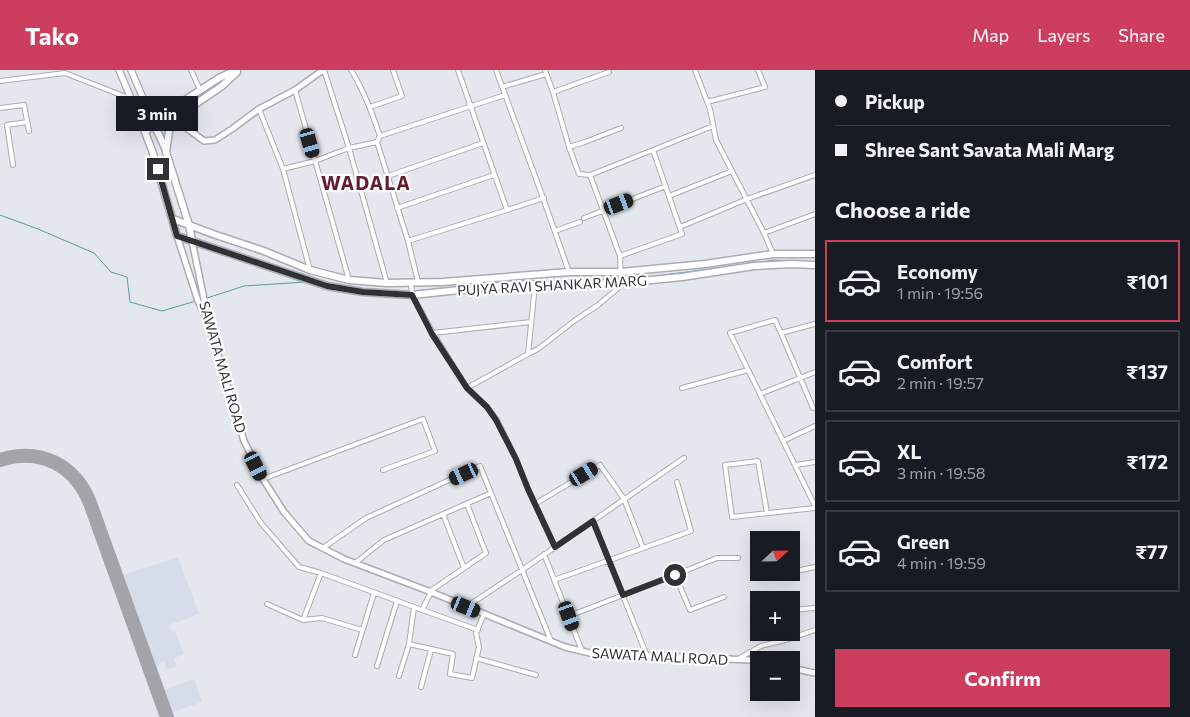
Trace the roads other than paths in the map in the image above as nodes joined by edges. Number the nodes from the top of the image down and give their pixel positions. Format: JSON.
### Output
{"nodes":[{"id":1,"x":119,"y":70,"type":"edge"},
{"id":2,"x":131,"y":70,"type":"edge"},
{"id":3,"x":191,"y":70,"type":"edge"},
{"id":4,"x":236,"y":70,"type":"edge"},
{"id":5,"x":240,"y":70,"type":"edge"},
{"id":6,"x":324,"y":70,"type":"edge"},
{"id":7,"x":351,"y":70,"type":"edge"},
{"id":8,"x":392,"y":70,"type":"edge"},
{"id":9,"x":458,"y":70,"type":"edge"},
{"id":10,"x":496,"y":70,"type":"edge"},
{"id":11,"x":593,"y":70,"type":"edge"},
{"id":12,"x":695,"y":70,"type":"edge"},
{"id":13,"x":758,"y":70,"type":"edge"},
{"id":14,"x":65,"y":71,"type":"edge"},
{"id":15,"x":545,"y":72,"type":"edge"},
{"id":16,"x":608,"y":72,"type":"dead end"},
{"id":17,"x":596,"y":76,"type":"junction"},
{"id":18,"x":0,"y":81,"type":"edge"},
{"id":19,"x":502,"y":87,"type":"junction"},
{"id":20,"x":200,"y":90,"type":"junction"},
{"id":21,"x":295,"y":90,"type":"junction"},
{"id":22,"x":553,"y":92,"type":"junction"},
{"id":23,"x":505,"y":96,"type":"junction"},
{"id":24,"x":131,"y":99,"type":"junction"},
{"id":25,"x":707,"y":102,"type":"junction"},
{"id":26,"x":370,"y":107,"type":"junction"},
{"id":27,"x":471,"y":107,"type":"junction"},
{"id":28,"x":0,"y":108,"type":"edge"},
{"id":29,"x":259,"y":109,"type":"junction"},
{"id":30,"x":176,"y":120,"type":"junction"},
{"id":31,"x":27,"y":122,"type":"junction"},
{"id":32,"x":154,"y":124,"type":"junction"},
{"id":33,"x":713,"y":126,"type":"junction"},
{"id":34,"x":621,"y":128,"type":"dead end"},
{"id":35,"x":30,"y":131,"type":"dead end"},
{"id":36,"x":145,"y":132,"type":"junction"},
{"id":37,"x":380,"y":136,"type":"junction"},
{"id":38,"x":377,"y":142,"type":"junction"},
{"id":39,"x":483,"y":143,"type":"junction"},
{"id":40,"x":569,"y":147,"type":"junction"},
{"id":41,"x":350,"y":148,"type":"junction"},
{"id":42,"x":653,"y":150,"type":"junction"},
{"id":43,"x":166,"y":152,"type":"junction"},
{"id":44,"x":315,"y":160,"type":"junction"},
{"id":45,"x":13,"y":165,"type":"dead end"},
{"id":46,"x":283,"y":169,"type":"junction"},
{"id":47,"x":732,"y":171,"type":"junction"},
{"id":48,"x":494,"y":175,"type":"junction"},
{"id":49,"x":590,"y":175,"type":"junction"},
{"id":50,"x":815,"y":175,"type":"edge"},
{"id":51,"x":388,"y":176,"type":"junction"},
{"id":52,"x":666,"y":186,"type":"junction"},
{"id":53,"x":669,"y":196,"type":"junction"},
{"id":54,"x":544,"y":198,"type":"junction"},
{"id":55,"x":747,"y":199,"type":"junction"},
{"id":56,"x":397,"y":208,"type":"junction"},
{"id":57,"x":507,"y":210,"type":"junction"},
{"id":58,"x":603,"y":210,"type":"junction"},
{"id":59,"x":815,"y":214,"type":"edge"},
{"id":60,"x":173,"y":219,"type":"junction"},
{"id":61,"x":189,"y":225,"type":"junction"},
{"id":62,"x":680,"y":227,"type":"junction"},
{"id":63,"x":555,"y":231,"type":"junction"},
{"id":64,"x":764,"y":233,"type":"junction"},
{"id":65,"x":177,"y":236,"type":"junction"},
{"id":66,"x":192,"y":241,"type":"junction"},
{"id":67,"x":408,"y":241,"type":"junction"},
{"id":68,"x":773,"y":254,"type":"junction"},
{"id":69,"x":815,"y":254,"type":"edge"},
{"id":70,"x":620,"y":256,"type":"junction"},
{"id":71,"x":815,"y":265,"type":"edge"},
{"id":72,"x":310,"y":270,"type":"junction"},
{"id":73,"x":569,"y":272,"type":"junction"},
{"id":74,"x":621,"y":272,"type":"junction"},
{"id":75,"x":349,"y":280,"type":"junction"},
{"id":76,"x":387,"y":283,"type":"junction"},
{"id":77,"x":415,"y":283,"type":"junction"},
{"id":78,"x":621,"y":283,"type":"junction"},
{"id":79,"x":535,"y":285,"type":"junction"},
{"id":80,"x":412,"y":295,"type":"junction"},
{"id":81,"x":206,"y":316,"type":"junction"},
{"id":82,"x":531,"y":322,"type":"junction"},
{"id":83,"x":815,"y":324,"type":"edge"},
{"id":84,"x":781,"y":333,"type":"junction"},
{"id":85,"x":432,"y":334,"type":"junction"},
{"id":86,"x":528,"y":354,"type":"junction"},
{"id":87,"x":748,"y":370,"type":"junction"},
{"id":88,"x":815,"y":372,"type":"edge"},
{"id":89,"x":800,"y":378,"type":"junction"},
{"id":90,"x":467,"y":388,"type":"junction"},
{"id":91,"x":682,"y":388,"type":"dead end"},
{"id":92,"x":760,"y":394,"type":"junction"},
{"id":93,"x":813,"y":408,"type":"dead end"},
{"id":94,"x":815,"y":426,"type":"edge"},
{"id":95,"x":783,"y":441,"type":"junction"},
{"id":96,"x":684,"y":458,"type":"dead end"},
{"id":97,"x":815,"y":462,"type":"edge"},
{"id":98,"x":796,"y":465,"type":"junction"},
{"id":99,"x":382,"y":470,"type":"dead end"},
{"id":100,"x":263,"y":480,"type":"junction"},
{"id":101,"x":677,"y":482,"type":"dead end"},
{"id":102,"x":237,"y":485,"type":"dead end"},
{"id":103,"x":491,"y":493,"type":"junction"},
{"id":104,"x":624,"y":499,"type":"junction"},
{"id":105,"x":467,"y":504,"type":"junction"},
{"id":106,"x":535,"y":504,"type":"junction"},
{"id":107,"x":815,"y":507,"type":"edge"},
{"id":108,"x":767,"y":513,"type":"junction"},
{"id":109,"x":442,"y":514,"type":"junction"},
{"id":110,"x":593,"y":521,"type":"junction"},
{"id":111,"x":555,"y":547,"type":"junction"},
{"id":112,"x":323,"y":548,"type":"junction"},
{"id":113,"x":643,"y":548,"type":"junction"},
{"id":114,"x":544,"y":554,"type":"junction"},
{"id":115,"x":738,"y":558,"type":"dead end"},
{"id":116,"x":609,"y":561,"type":"junction"},
{"id":117,"x":355,"y":563,"type":"junction"},
{"id":118,"x":815,"y":567,"type":"edge"},
{"id":119,"x":464,"y":568,"type":"junction"},
{"id":120,"x":522,"y":570,"type":"junction"},
{"id":121,"x":801,"y":570,"type":"dead end"},
{"id":122,"x":320,"y":573,"type":"junction"},
{"id":123,"x":675,"y":575,"type":"junction"},
{"id":124,"x":554,"y":580,"type":"junction"},
{"id":125,"x":430,"y":592,"type":"junction"},
{"id":126,"x":374,"y":593,"type":"junction"},
{"id":127,"x":623,"y":595,"type":"junction"},
{"id":128,"x":724,"y":597,"type":"dead end"},
{"id":129,"x":397,"y":601,"type":"junction"},
{"id":130,"x":267,"y":604,"type":"dead end"},
{"id":131,"x":414,"y":607,"type":"junction"},
{"id":132,"x":466,"y":607,"type":"junction"},
{"id":133,"x":815,"y":608,"type":"edge"},
{"id":134,"x":800,"y":609,"type":"edge"},
{"id":135,"x":422,"y":610,"type":"junction"},
{"id":136,"x":484,"y":614,"type":"junction"},
{"id":137,"x":569,"y":616,"type":"junction"},
{"id":138,"x":303,"y":620,"type":"junction"},
{"id":139,"x":362,"y":630,"type":"junction"},
{"id":140,"x":478,"y":630,"type":"junction"},
{"id":141,"x":815,"y":630,"type":"edge"},
{"id":142,"x":551,"y":641,"type":"junction"},
{"id":143,"x":409,"y":644,"type":"junction"},
{"id":144,"x":431,"y":650,"type":"junction"},
{"id":145,"x":582,"y":651,"type":"junction"},
{"id":146,"x":355,"y":655,"type":"dead end"},
{"id":147,"x":647,"y":656,"type":"junction"},
{"id":148,"x":476,"y":658,"type":"junction"},
{"id":149,"x":737,"y":660,"type":"junction"},
{"id":150,"x":750,"y":661,"type":"edge"},
{"id":151,"x":377,"y":666,"type":"dead end"},
{"id":152,"x":800,"y":670,"type":"edge"},
{"id":153,"x":815,"y":673,"type":"edge"},
{"id":154,"x":536,"y":675,"type":"dead end"},
{"id":155,"x":399,"y":676,"type":"dead end"},
{"id":156,"x":421,"y":687,"type":"dead end"}],
"edges":[{"from":1,"to":24,"type":"main road"},
{"from":2,"to":32,"type":"main road"},
{"from":3,"to":20,"type":"street"},
{"from":4,"to":20,"type":"main road"},
{"from":5,"to":30,"type":"main road"},
{"from":6,"to":21,"type":"street"},
{"from":6,"to":41,"type":"street"},
{"from":7,"to":26,"type":"street"},
{"from":8,"to":26,"type":"street"},
{"from":9,"to":27,"type":"street"},
{"from":10,"to":19,"type":"street"},
{"from":11,"to":17,"type":"street"},
{"from":12,"to":25,"type":"street"},
{"from":13,"to":25,"type":"street"},
{"from":14,"to":18,"type":"street"},
{"from":14,"to":24,"type":"street"},
{"from":15,"to":19,"type":"street"},
{"from":15,"to":22,"type":"street"},
{"from":16,"to":17,"type":"street"},
{"from":17,"to":22,"type":"street"},
{"from":19,"to":23,"type":"street"},
{"from":20,"to":32,"type":"main road"},
{"from":21,"to":29,"type":"street"},
{"from":21,"to":44,"type":"street"},
{"from":22,"to":40,"type":"street"},
{"from":23,"to":27,"type":"street"},
{"from":23,"to":54,"type":"street"},
{"from":24,"to":36,"type":"main road"},
{"from":25,"to":33,"type":"street"},
{"from":26,"to":37,"type":"street"},
{"from":27,"to":37,"type":"street"},
{"from":27,"to":39,"type":"street"},
{"from":28,"to":31,"type":"street"},
{"from":29,"to":30,"type":"street"},
{"from":29,"to":46,"type":"street"},
{"from":30,"to":43,"type":"main road"},
{"from":31,"to":35,"type":"street"},
{"from":31,"to":45,"type":"street"},
{"from":32,"to":36,"type":"main road"},
{"from":32,"to":43,"type":"main road"},
{"from":33,"to":42,"type":"street"},
{"from":33,"to":47,"type":"street"},
{"from":34,"to":40,"type":"street"},
{"from":36,"to":60,"type":"main road"},
{"from":37,"to":38,"type":"street"},
{"from":38,"to":41,"type":"street"},
{"from":38,"to":51,"type":"street"},
{"from":39,"to":48,"type":"street"},
{"from":39,"to":51,"type":"street"},
{"from":40,"to":49,"type":"street"},
{"from":41,"to":44,"type":"street"},
{"from":41,"to":76,"type":"street"},
{"from":42,"to":49,"type":"street"},
{"from":42,"to":52,"type":"street"},
{"from":43,"to":61,"type":"main road"},
{"from":44,"to":46,"type":"street"},
{"from":44,"to":75,"type":"street"},
{"from":46,"to":72,"type":"street"},
{"from":47,"to":53,"type":"street"},
{"from":47,"to":55,"type":"street"},
{"from":48,"to":56,"type":"street"},
{"from":48,"to":57,"type":"street"},
{"from":49,"to":58,"type":"street"},
{"from":50,"to":55,"type":"street"},
{"from":51,"to":56,"type":"street"},
{"from":52,"to":53,"type":"street"},
{"from":52,"to":58,"type":"street"},
{"from":53,"to":62,"type":"street"},
{"from":54,"to":57,"type":"street"},
{"from":54,"to":63,"type":"street"},
{"from":55,"to":62,"type":"street"},
{"from":55,"to":64,"type":"street"},
{"from":56,"to":67,"type":"street"},
{"from":57,"to":67,"type":"street"},
{"from":58,"to":63,"type":"street"},
{"from":58,"to":70,"type":"street"},
{"from":59,"to":64,"type":"street"},
{"from":60,"to":61,"type":"main road"},
{"from":60,"to":65,"type":"main road"},
{"from":61,"to":66,"type":"main road"},
{"from":61,"to":72,"type":"main road"},
{"from":62,"to":70,"type":"street"},
{"from":63,"to":73,"type":"street"},
{"from":64,"to":68,"type":"street"},
{"from":65,"to":66,"type":"main road","name":"PUJYA RAVI SHANKAR MARG"},
{"from":65,"to":81,"type":"street"},
{"from":66,"to":80,"type":"main road","name":"PUJYA RAVI SHANKAR MARG"},
{"from":66,"to":81,"type":"street","name":"SAWATA MALI ROAD"},
{"from":67,"to":77,"type":"street"},
{"from":68,"to":69,"type":"main road"},
{"from":68,"to":74,"type":"main road"},
{"from":70,"to":74,"type":"street"},
{"from":71,"to":78,"type":"main road","name":"PUJYA RAVI SHANKAR MARG"},
{"from":72,"to":75,"type":"main road"},
{"from":73,"to":74,"type":"main road"},
{"from":73,"to":77,"type":"main road"},
{"from":74,"to":78,"type":"street"},
{"from":75,"to":76,"type":"main road"},
{"from":76,"to":77,"type":"main road"},
{"from":77,"to":80,"type":"street"},
{"from":78,"to":79,"type":"main road","name":"PUJYA RAVI SHANKAR MARG"},
{"from":78,"to":86,"type":"street"},
{"from":79,"to":80,"type":"main road","name":"PUJYA RAVI SHANKAR MARG"},
{"from":79,"to":82,"type":"street"},
{"from":80,"to":85,"type":"street"},
{"from":81,"to":100,"type":"street","name":"SAWATA MALI ROAD"},
{"from":82,"to":85,"type":"street"},
{"from":82,"to":86,"type":"street"},
{"from":83,"to":84,"type":"street"},
{"from":84,"to":87,"type":"street"},
{"from":84,"to":89,"type":"street"},
{"from":85,"to":90,"type":"street"},
{"from":86,"to":90,"type":"street"},
{"from":87,"to":91,"type":"street"},
{"from":87,"to":92,"type":"street"},
{"from":88,"to":89,"type":"street"},
{"from":89,"to":92,"type":"street"},
{"from":89,"to":93,"type":"street"},
{"from":90,"to":106,"type":"street"},
{"from":92,"to":95,"type":"street"},
{"from":94,"to":95,"type":"street"},
{"from":95,"to":98,"type":"street"},
{"from":96,"to":104,"type":"street"},
{"from":97,"to":98,"type":"street"},
{"from":98,"to":107,"type":"street"},
{"from":99,"to":100,"type":"street"},
{"from":100,"to":112,"type":"street","name":"SAWATA MALI ROAD"},
{"from":101,"to":113,"type":"street"},
{"from":102,"to":122,"type":"street"},
{"from":103,"to":105,"type":"street"},
{"from":103,"to":112,"type":"street"},
{"from":103,"to":120,"type":"street"},
{"from":104,"to":106,"type":"street"},
{"from":104,"to":110,"type":"street"},
{"from":104,"to":113,"type":"street"},
{"from":105,"to":109,"type":"street"},
{"from":105,"to":119,"type":"street"},
{"from":106,"to":111,"type":"street"},
{"from":107,"to":108,"type":"street"},
{"from":108,"to":108,"type":"street"},
{"from":109,"to":117,"type":"street"},
{"from":109,"to":119,"type":"street"},
{"from":110,"to":111,"type":"street"},
{"from":110,"to":116,"type":"street"},
{"from":111,"to":114,"type":"street"},
{"from":112,"to":117,"type":"street","name":"SAWATA MALI ROAD"},
{"from":113,"to":116,"type":"street"},
{"from":114,"to":120,"type":"street"},
{"from":114,"to":124,"type":"street"},
{"from":115,"to":123,"type":"street"},
{"from":116,"to":124,"type":"street"},
{"from":116,"to":127,"type":"street"},
{"from":117,"to":125,"type":"street","name":"SAWATA MALI ROAD"},
{"from":118,"to":121,"type":"street"},
{"from":119,"to":125,"type":"street"},
{"from":120,"to":132,"type":"street"},
{"from":120,"to":142,"type":"street"},
{"from":122,"to":126,"type":"street"},
{"from":122,"to":138,"type":"street"},
{"from":123,"to":127,"type":"street"},
{"from":123,"to":128,"type":"street"},
{"from":124,"to":137,"type":"street"},
{"from":125,"to":132,"type":"street","name":"SAWATA MALI ROAD"},
{"from":125,"to":135,"type":"street"},
{"from":126,"to":129,"type":"street"},
{"from":126,"to":139,"type":"street"},
{"from":127,"to":137,"type":"street"},
{"from":127,"to":147,"type":"street"},
{"from":129,"to":131,"type":"street"},
{"from":129,"to":151,"type":"street"},
{"from":130,"to":138,"type":"street"},
{"from":131,"to":135,"type":"street"},
{"from":131,"to":143,"type":"street"},
{"from":132,"to":136,"type":"street","name":"SAWATA MALI ROAD"},
{"from":133,"to":134,"type":"street"},
{"from":135,"to":140,"type":"street"},
{"from":136,"to":140,"type":"street"},
{"from":136,"to":142,"type":"street","name":"SAWATA MALI ROAD"},
{"from":137,"to":145,"type":"street"},
{"from":138,"to":139,"type":"street"},
{"from":139,"to":146,"type":"street"},
{"from":140,"to":148,"type":"street"},
{"from":141,"to":149,"type":"street"},
{"from":142,"to":145,"type":"street","name":"SAWATA MALI ROAD"},
{"from":143,"to":144,"type":"street"},
{"from":143,"to":155,"type":"street"},
{"from":144,"to":148,"type":"street"},
{"from":144,"to":156,"type":"street"},
{"from":145,"to":147,"type":"street","name":"SAWATA MALI ROAD"},
{"from":147,"to":149,"type":"street","name":"SAWATA MALI ROAD"},
{"from":148,"to":154,"type":"street"},
{"from":149,"to":150,"type":"street","name":"SAWATA MALI ROAD"},
{"from":152,"to":153,"type":"street"}]}
